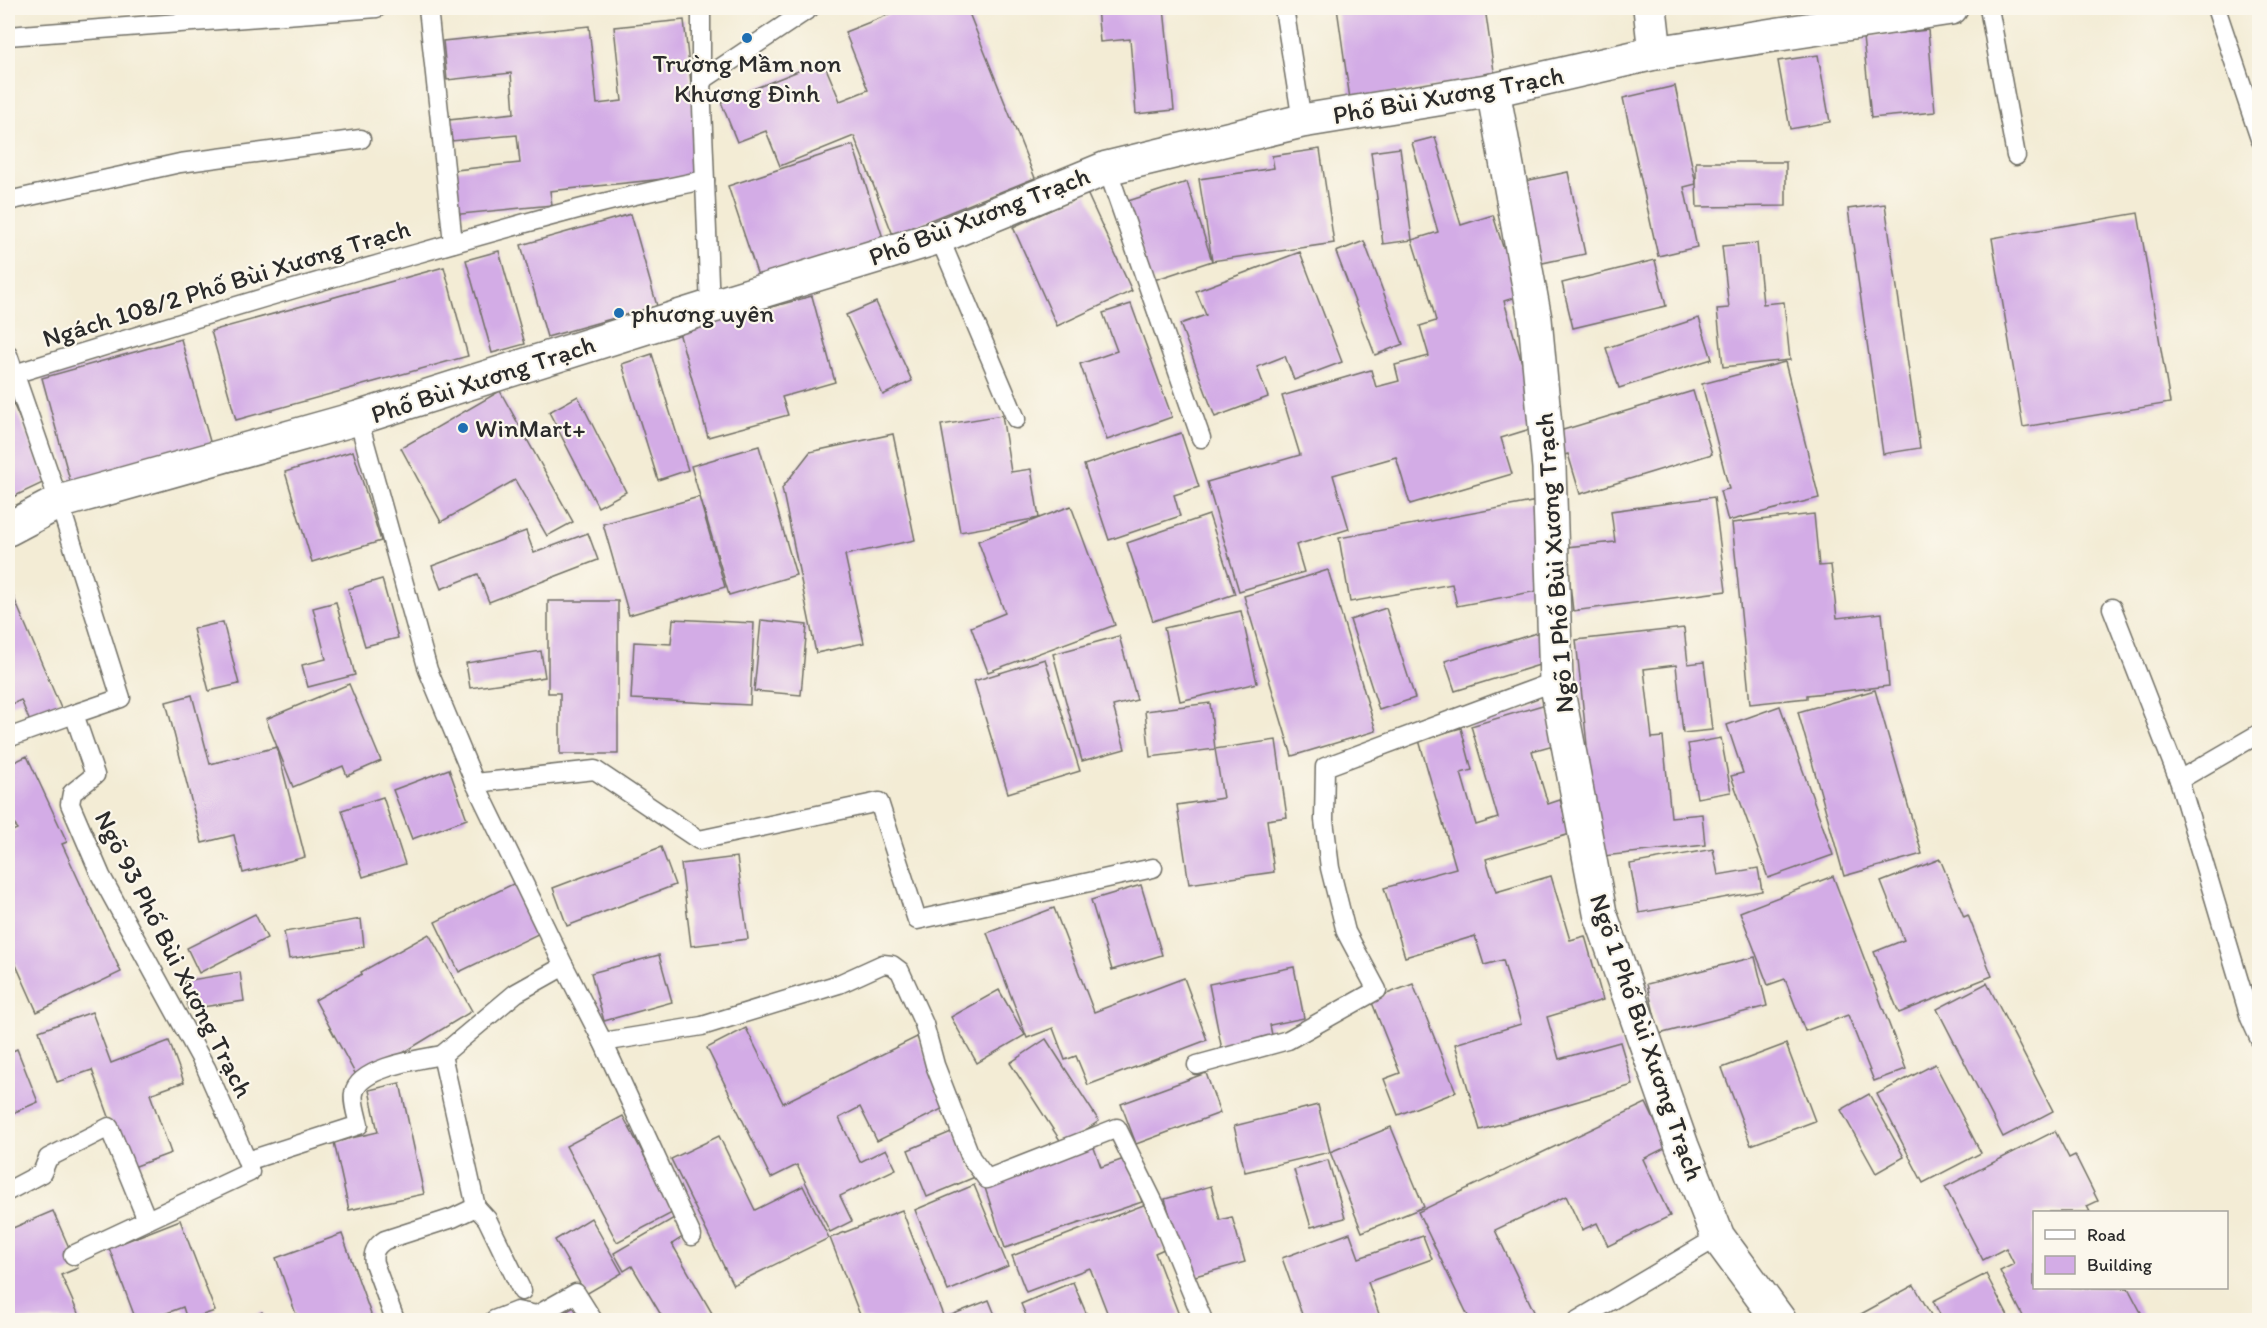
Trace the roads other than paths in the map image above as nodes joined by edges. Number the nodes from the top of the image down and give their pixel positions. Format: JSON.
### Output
{"nodes":[{"id":1,"x":377,"y":8,"type":"edge"},
{"id":2,"x":428,"y":8,"type":"edge"},
{"id":3,"x":701,"y":8,"type":"edge"},
{"id":4,"x":810,"y":8,"type":"edge"},
{"id":5,"x":1284,"y":8,"type":"edge"},
{"id":6,"x":1650,"y":8,"type":"edge"},
{"id":7,"x":1951,"y":8,"type":"edge"},
{"id":8,"x":1989,"y":8,"type":"edge"},
{"id":9,"x":2216,"y":8,"type":"edge"},
{"id":10,"x":8,"y":36,"type":"edge"},
{"id":11,"x":1655,"y":53,"type":"junction"},
{"id":12,"x":701,"y":81,"type":"junction"},
{"id":13,"x":1493,"y":90,"type":"junction"},
{"id":14,"x":1302,"y":121,"type":"junction"},
{"id":15,"x":361,"y":139,"type":"dead end"},
{"id":16,"x":2259,"y":139,"type":"edge"},
{"id":17,"x":2016,"y":156,"type":"dead end"},
{"id":18,"x":1107,"y":168,"type":"junction"},
{"id":19,"x":705,"y":180,"type":"junction"},
{"id":20,"x":8,"y":201,"type":"edge"},
{"id":21,"x":939,"y":237,"type":"junction"},
{"id":22,"x":453,"y":243,"type":"junction"},
{"id":23,"x":710,"y":307,"type":"junction"},
{"id":24,"x":8,"y":355,"type":"edge"},
{"id":25,"x":14,"y":374,"type":"junction"},
{"id":26,"x":358,"y":418,"type":"junction"},
{"id":27,"x":1016,"y":419,"type":"dead end"},
{"id":28,"x":1201,"y":438,"type":"dead end"},
{"id":29,"x":59,"y":502,"type":"junction"},
{"id":30,"x":8,"y":530,"type":"edge"},
{"id":31,"x":2112,"y":608,"type":"dead end"},
{"id":32,"x":1557,"y":681,"type":"junction"},
{"id":33,"x":74,"y":714,"type":"junction"},
{"id":34,"x":2259,"y":733,"type":"edge"},
{"id":35,"x":8,"y":738,"type":"edge"},
{"id":36,"x":2179,"y":780,"type":"junction"},
{"id":37,"x":475,"y":783,"type":"junction"},
{"id":38,"x":1153,"y":868,"type":"dead end"},
{"id":39,"x":564,"y":966,"type":"junction"},
{"id":40,"x":2259,"y":1040,"type":"edge"},
{"id":41,"x":603,"y":1042,"type":"junction"},
{"id":42,"x":442,"y":1054,"type":"junction"},
{"id":43,"x":1197,"y":1065,"type":"dead end"},
{"id":44,"x":247,"y":1161,"type":"junction"},
{"id":45,"x":8,"y":1191,"type":"edge"},
{"id":46,"x":476,"y":1207,"type":"junction"},
{"id":47,"x":147,"y":1220,"type":"junction"},
{"id":48,"x":692,"y":1236,"type":"dead end"},
{"id":49,"x":1718,"y":1237,"type":"junction"},
{"id":50,"x":73,"y":1256,"type":"dead end"},
{"id":51,"x":522,"y":1291,"type":"dead end"},
{"id":52,"x":395,"y":1320,"type":"edge"},
{"id":53,"x":494,"y":1320,"type":"edge"},
{"id":54,"x":593,"y":1320,"type":"edge"},
{"id":55,"x":1203,"y":1320,"type":"edge"},
{"id":56,"x":1578,"y":1320,"type":"edge"},
{"id":57,"x":1779,"y":1320,"type":"edge"}],
"edges":[{"from":1,"to":10,"type":"lane"},
{"from":2,"to":22,"type":"lane"},
{"from":3,"to":12,"type":"lane"},
{"from":4,"to":12,"type":"lane"},
{"from":5,"to":14,"type":"lane"},
{"from":6,"to":11,"type":"street"},
{"from":7,"to":11,"type":"street","name":"Phố Bùi Xương Trạch"},
{"from":8,"to":17,"type":"lane"},
{"from":9,"to":16,"type":"lane"},
{"from":11,"to":13,"type":"street","name":"Phố Bùi Xương Trạch"},
{"from":12,"to":19,"type":"lane"},
{"from":13,"to":14,"type":"street","name":"Phố Bùi Xương Trạch"},
{"from":13,"to":32,"type":"street","name":"Ngõ 1 Phố Bùi Xương Trạch"},
{"from":14,"to":18,"type":"street","name":"Phố Bùi Xương Trạch"},
{"from":15,"to":20,"type":"lane"},
{"from":18,"to":21,"type":"street","name":"Phố Bùi Xương Trạch"},
{"from":18,"to":28,"type":"lane"},
{"from":19,"to":22,"type":"lane","name":"Ngách 108/2 Phố Bùi Xương Trạch"},
{"from":19,"to":23,"type":"lane"},
{"from":21,"to":23,"type":"street","name":"Phố Bùi Xương Trạch"},
{"from":21,"to":27,"type":"lane"},
{"from":22,"to":25,"type":"lane","name":"Ngách 108/2 Phố Bùi Xương Trạch"},
{"from":23,"to":26,"type":"street","name":"Phố Bùi Xương Trạch"},
{"from":24,"to":25,"type":"lane"},
{"from":25,"to":29,"type":"lane"},
{"from":26,"to":29,"type":"street","name":"Phố Bùi Xương Trạch"},
{"from":26,"to":37,"type":"lane"},
{"from":29,"to":30,"type":"street","name":"Phố Bùi Xương Trạch"},
{"from":29,"to":33,"type":"lane"},
{"from":31,"to":36,"type":"lane"},
{"from":32,"to":43,"type":"lane"},
{"from":32,"to":49,"type":"street","name":"Ngõ 1 Phố Bùi Xương Trạch"},
{"from":33,"to":35,"type":"lane"},
{"from":33,"to":44,"type":"lane","name":"Ngõ 93 Phố Bùi Xương Trạch"},
{"from":34,"to":36,"type":"lane"},
{"from":36,"to":40,"type":"lane"},
{"from":37,"to":38,"type":"lane"},
{"from":37,"to":39,"type":"lane"},
{"from":39,"to":41,"type":"lane"},
{"from":39,"to":42,"type":"lane"},
{"from":41,"to":48,"type":"lane"},
{"from":41,"to":55,"type":"lane"},
{"from":42,"to":44,"type":"lane"},
{"from":42,"to":46,"type":"lane"},
{"from":44,"to":47,"type":"lane"},
{"from":45,"to":47,"type":"lane"},
{"from":46,"to":51,"type":"lane"},
{"from":46,"to":52,"type":"lane"},
{"from":47,"to":50,"type":"lane"},
{"from":49,"to":56,"type":"lane"},
{"from":49,"to":57,"type":"street","name":"Ngõ 1 Phố Bùi Xương Trạch"},
{"from":53,"to":54,"type":"lane"}]}
